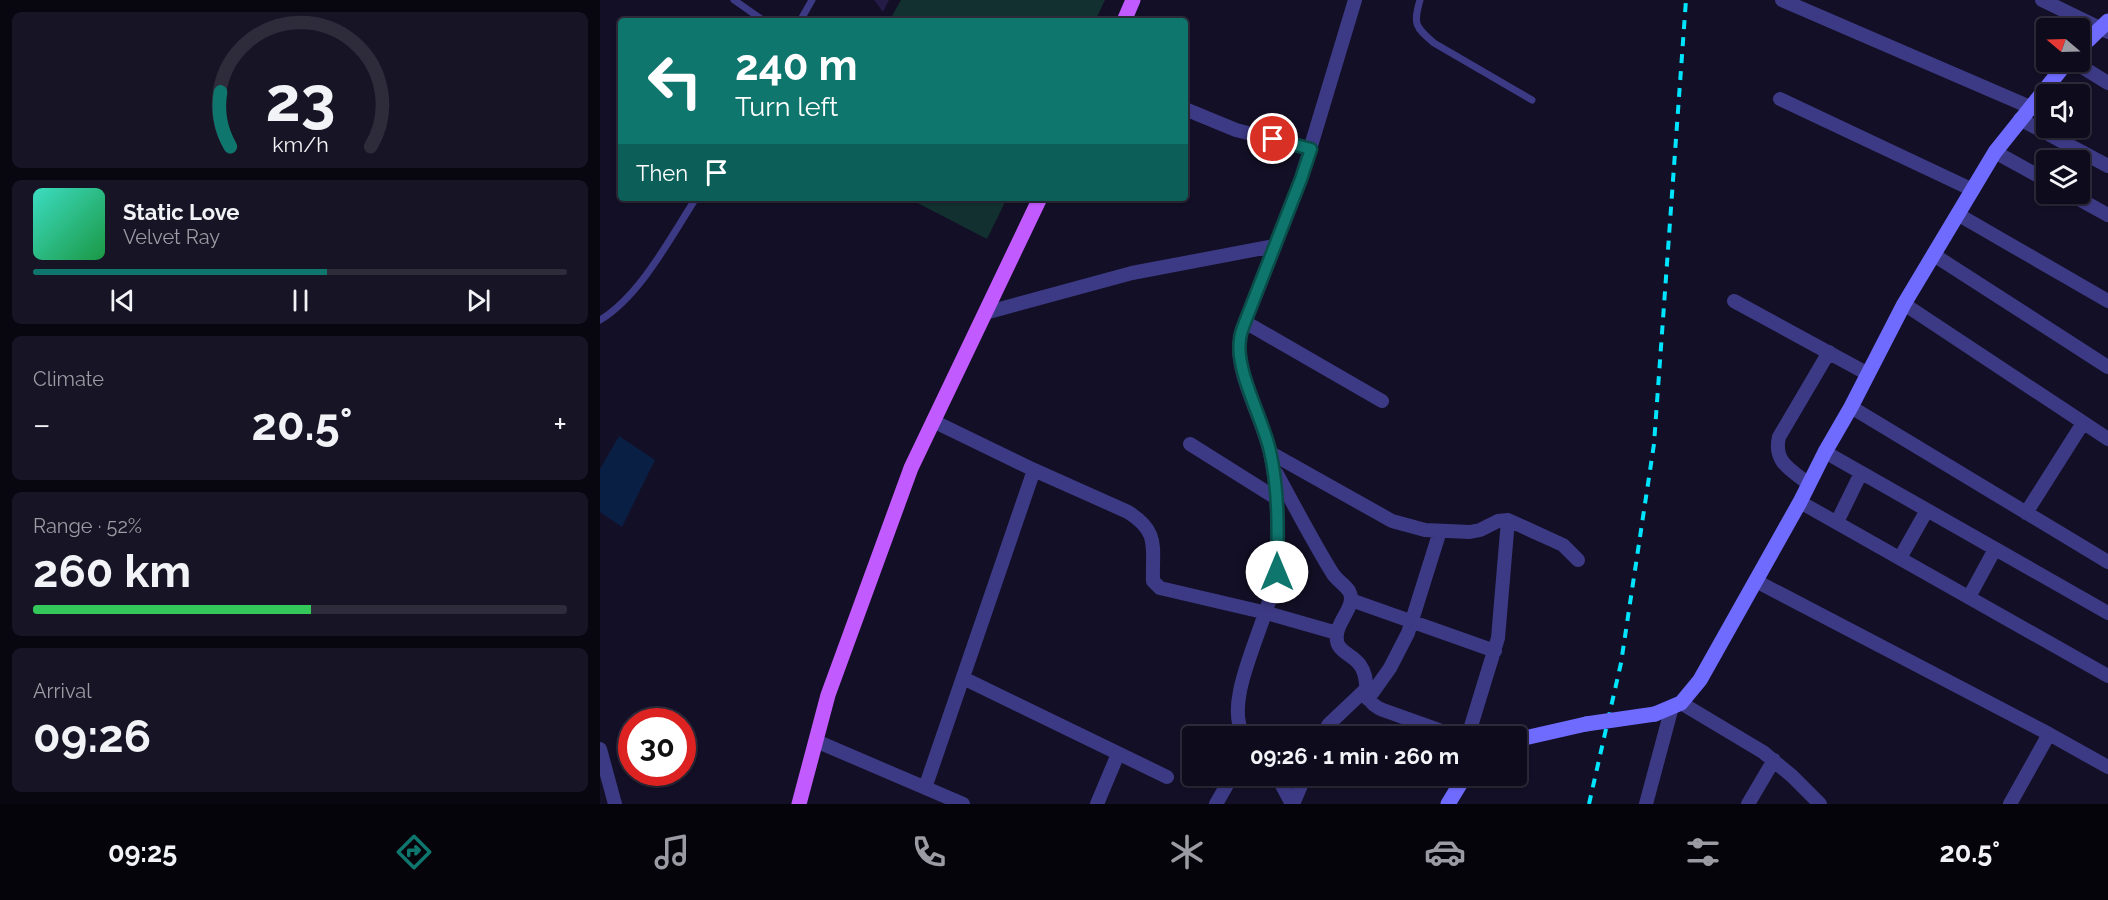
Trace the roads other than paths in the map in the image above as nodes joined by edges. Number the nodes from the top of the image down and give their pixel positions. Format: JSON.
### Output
{"nodes":[{"id":1,"x":734,"y":0,"type":"edge"},
{"id":2,"x":812,"y":0,"type":"edge"},
{"id":3,"x":1134,"y":0,"type":"edge"},
{"id":4,"x":1355,"y":0,"type":"edge"},
{"id":5,"x":1420,"y":0,"type":"edge"},
{"id":6,"x":1782,"y":0,"type":"edge"},
{"id":7,"x":2042,"y":0,"type":"edge"},
{"id":8,"x":760,"y":18,"type":"edge"},
{"id":9,"x":802,"y":18,"type":"edge"},
{"id":10,"x":1125,"y":18,"type":"edge"},
{"id":11,"x":2106,"y":27,"type":"edge"},
{"id":12,"x":2090,"y":40,"type":"edge"},
{"id":13,"x":2059,"y":72,"type":"edge"},
{"id":14,"x":2090,"y":72,"type":"edge"},
{"id":15,"x":2108,"y":83,"type":"edge"},
{"id":16,"x":1780,"y":99,"type":"dead end"},
{"id":17,"x":1532,"y":100,"type":"dead end"},
{"id":18,"x":2030,"y":107,"type":"junction"},
{"id":19,"x":1188,"y":110,"type":"edge"},
{"id":20,"x":2020,"y":119,"type":"junction"},
{"id":21,"x":1311,"y":149,"type":"junction"},
{"id":22,"x":1995,"y":152,"type":"junction"},
{"id":23,"x":2108,"y":166,"type":"edge"},
{"id":24,"x":2036,"y":175,"type":"edge"},
{"id":25,"x":1973,"y":190,"type":"junction"},
{"id":26,"x":694,"y":201,"type":"edge"},
{"id":27,"x":1039,"y":201,"type":"edge"},
{"id":28,"x":2088,"y":204,"type":"edge"},
{"id":29,"x":1959,"y":214,"type":"junction"},
{"id":30,"x":2108,"y":215,"type":"edge"},
{"id":31,"x":1274,"y":246,"type":"junction"},
{"id":32,"x":1934,"y":255,"type":"junction"},
{"id":33,"x":1734,"y":301,"type":"dead end"},
{"id":34,"x":2108,"y":302,"type":"edge"},
{"id":35,"x":1904,"y":304,"type":"junction"},
{"id":36,"x":985,"y":313,"type":"junction"},
{"id":37,"x":600,"y":320,"type":"edge"},
{"id":38,"x":1245,"y":322,"type":"junction"},
{"id":39,"x":1829,"y":352,"type":"junction"},
{"id":40,"x":2108,"y":367,"type":"edge"},
{"id":41,"x":1868,"y":374,"type":"junction"},
{"id":42,"x":1382,"y":401,"type":"dead end"},
{"id":43,"x":1851,"y":407,"type":"junction"},
{"id":44,"x":933,"y":421,"type":"junction"},
{"id":45,"x":2083,"y":423,"type":"junction"},
{"id":46,"x":2108,"y":440,"type":"edge"},
{"id":47,"x":1190,"y":444,"type":"dead end"},
{"id":48,"x":1825,"y":452,"type":"junction"},
{"id":49,"x":1271,"y":460,"type":"junction"},
{"id":50,"x":1034,"y":470,"type":"junction"},
{"id":51,"x":1861,"y":473,"type":"junction"},
{"id":52,"x":1809,"y":484,"type":"junction"},
{"id":53,"x":1276,"y":498,"type":"junction"},
{"id":54,"x":1800,"y":502,"type":"junction"},
{"id":55,"x":1927,"y":510,"type":"junction"},
{"id":56,"x":2026,"y":513,"type":"junction"},
{"id":57,"x":1508,"y":520,"type":"junction"},
{"id":58,"x":1837,"y":522,"type":"junction"},
{"id":59,"x":1440,"y":531,"type":"junction"},
{"id":60,"x":1995,"y":549,"type":"junction"},
{"id":61,"x":1900,"y":558,"type":"junction"},
{"id":62,"x":1578,"y":560,"type":"dead end"},
{"id":63,"x":2108,"y":562,"type":"edge"},
{"id":64,"x":1756,"y":581,"type":"junction"},
{"id":65,"x":1969,"y":597,"type":"junction"},
{"id":66,"x":1351,"y":600,"type":"junction"},
{"id":67,"x":1267,"y":613,"type":"junction"},
{"id":68,"x":2108,"y":613,"type":"edge"},
{"id":69,"x":1412,"y":622,"type":"junction"},
{"id":70,"x":1336,"y":633,"type":"junction"},
{"id":71,"x":1495,"y":651,"type":"junction"},
{"id":72,"x":2108,"y":676,"type":"edge"},
{"id":73,"x":963,"y":678,"type":"junction"},
{"id":74,"x":1367,"y":694,"type":"junction"},
{"id":75,"x":1676,"y":705,"type":"junction"},
{"id":76,"x":1240,"y":726,"type":"edge"},
{"id":77,"x":1328,"y":726,"type":"edge"},
{"id":78,"x":1427,"y":726,"type":"edge"},
{"id":79,"x":1471,"y":726,"type":"edge"},
{"id":80,"x":2049,"y":734,"type":"junction"},
{"id":81,"x":1527,"y":737,"type":"edge"},
{"id":82,"x":816,"y":741,"type":"junction"},
{"id":83,"x":600,"y":749,"type":"edge"},
{"id":84,"x":1119,"y":754,"type":"junction"},
{"id":85,"x":1774,"y":760,"type":"junction"},
{"id":86,"x":2108,"y":767,"type":"edge"},
{"id":87,"x":1167,"y":777,"type":"dead end"},
{"id":88,"x":1226,"y":786,"type":"edge"},
{"id":89,"x":1282,"y":786,"type":"edge"},
{"id":90,"x":1300,"y":786,"type":"edge"},
{"id":91,"x":1459,"y":786,"type":"edge"},
{"id":92,"x":925,"y":788,"type":"junction"},
{"id":93,"x":615,"y":804,"type":"edge"},
{"id":94,"x":799,"y":804,"type":"edge"},
{"id":95,"x":963,"y":804,"type":"edge"},
{"id":96,"x":1097,"y":804,"type":"edge"},
{"id":97,"x":1216,"y":804,"type":"edge"},
{"id":98,"x":1292,"y":804,"type":"edge"},
{"id":99,"x":1448,"y":804,"type":"edge"},
{"id":100,"x":1646,"y":804,"type":"edge"},
{"id":101,"x":1748,"y":804,"type":"edge"},
{"id":102,"x":1820,"y":804,"type":"edge"},
{"id":103,"x":2010,"y":804,"type":"edge"}],
"edges":[{"from":1,"to":8,"type":"lane"},
{"from":2,"to":9,"type":"lane"},
{"from":3,"to":10,"type":"main road"},
{"from":4,"to":21,"type":"street"},
{"from":5,"to":17,"type":"lane"},
{"from":6,"to":18,"type":"street"},
{"from":7,"to":11,"type":"street"},
{"from":11,"to":12,"type":"main road"},
{"from":13,"to":18,"type":"main road"},
{"from":14,"to":15,"type":"street"},
{"from":16,"to":25,"type":"street"},
{"from":18,"to":20,"type":"main road"},
{"from":19,"to":21,"type":"street"},
{"from":20,"to":22,"type":"main road"},
{"from":20,"to":23,"type":"street"},
{"from":21,"to":31,"type":"street"},
{"from":22,"to":24,"type":"street"},
{"from":22,"to":25,"type":"main road"},
{"from":25,"to":29,"type":"main road"},
{"from":26,"to":37,"type":"lane"},
{"from":27,"to":36,"type":"main road"},
{"from":28,"to":30,"type":"street"},
{"from":29,"to":32,"type":"main road"},
{"from":29,"to":34,"type":"street"},
{"from":31,"to":36,"type":"street"},
{"from":31,"to":38,"type":"street"},
{"from":32,"to":35,"type":"main road"},
{"from":32,"to":40,"type":"street"},
{"from":33,"to":39,"type":"street"},
{"from":35,"to":41,"type":"main road"},
{"from":35,"to":45,"type":"street"},
{"from":36,"to":44,"type":"main road"},
{"from":38,"to":42,"type":"street"},
{"from":38,"to":49,"type":"street"},
{"from":39,"to":41,"type":"street"},
{"from":39,"to":52,"type":"street"},
{"from":41,"to":43,"type":"main road"},
{"from":43,"to":48,"type":"main road"},
{"from":43,"to":56,"type":"street"},
{"from":44,"to":50,"type":"street"},
{"from":44,"to":82,"type":"main road"},
{"from":45,"to":46,"type":"street"},
{"from":45,"to":56,"type":"street"},
{"from":47,"to":53,"type":"street"},
{"from":48,"to":51,"type":"street"},
{"from":48,"to":52,"type":"main road"},
{"from":49,"to":53,"type":"street"},
{"from":49,"to":59,"type":"street"},
{"from":49,"to":66,"type":"street"},
{"from":50,"to":67,"type":"street"},
{"from":50,"to":73,"type":"street"},
{"from":51,"to":55,"type":"street"},
{"from":51,"to":58,"type":"street"},
{"from":52,"to":54,"type":"main road"},
{"from":53,"to":67,"type":"street"},
{"from":54,"to":58,"type":"street"},
{"from":54,"to":64,"type":"main road"},
{"from":55,"to":60,"type":"street"},
{"from":55,"to":61,"type":"street"},
{"from":56,"to":63,"type":"street"},
{"from":57,"to":59,"type":"street"},
{"from":57,"to":62,"type":"street"},
{"from":57,"to":71,"type":"street"},
{"from":58,"to":61,"type":"street"},
{"from":59,"to":69,"type":"street"},
{"from":60,"to":65,"type":"street"},
{"from":60,"to":68,"type":"street"},
{"from":61,"to":65,"type":"street"},
{"from":64,"to":75,"type":"main road"},
{"from":64,"to":80,"type":"street"},
{"from":65,"to":72,"type":"street"},
{"from":66,"to":69,"type":"street"},
{"from":66,"to":70,"type":"street"},
{"from":67,"to":70,"type":"street"},
{"from":67,"to":76,"type":"street"},
{"from":69,"to":71,"type":"street"},
{"from":69,"to":74,"type":"street"},
{"from":70,"to":74,"type":"street"},
{"from":71,"to":79,"type":"street"},
{"from":73,"to":84,"type":"street"},
{"from":73,"to":92,"type":"street"},
{"from":74,"to":77,"type":"street"},
{"from":74,"to":78,"type":"street"},
{"from":75,"to":81,"type":"main road","bridge":true},
{"from":75,"to":85,"type":"street"},
{"from":75,"to":100,"type":"street"},
{"from":80,"to":86,"type":"street"},
{"from":80,"to":103,"type":"street"},
{"from":82,"to":92,"type":"street"},
{"from":82,"to":94,"type":"main road"},
{"from":83,"to":93,"type":"street"},
{"from":84,"to":87,"type":"street"},
{"from":84,"to":96,"type":"street"},
{"from":85,"to":101,"type":"street"},
{"from":85,"to":102,"type":"street"},
{"from":88,"to":97,"type":"street"},
{"from":89,"to":98,"type":"street"},
{"from":90,"to":98,"type":"street"},
{"from":91,"to":99,"type":"main road"},
{"from":92,"to":95,"type":"street"}]}
